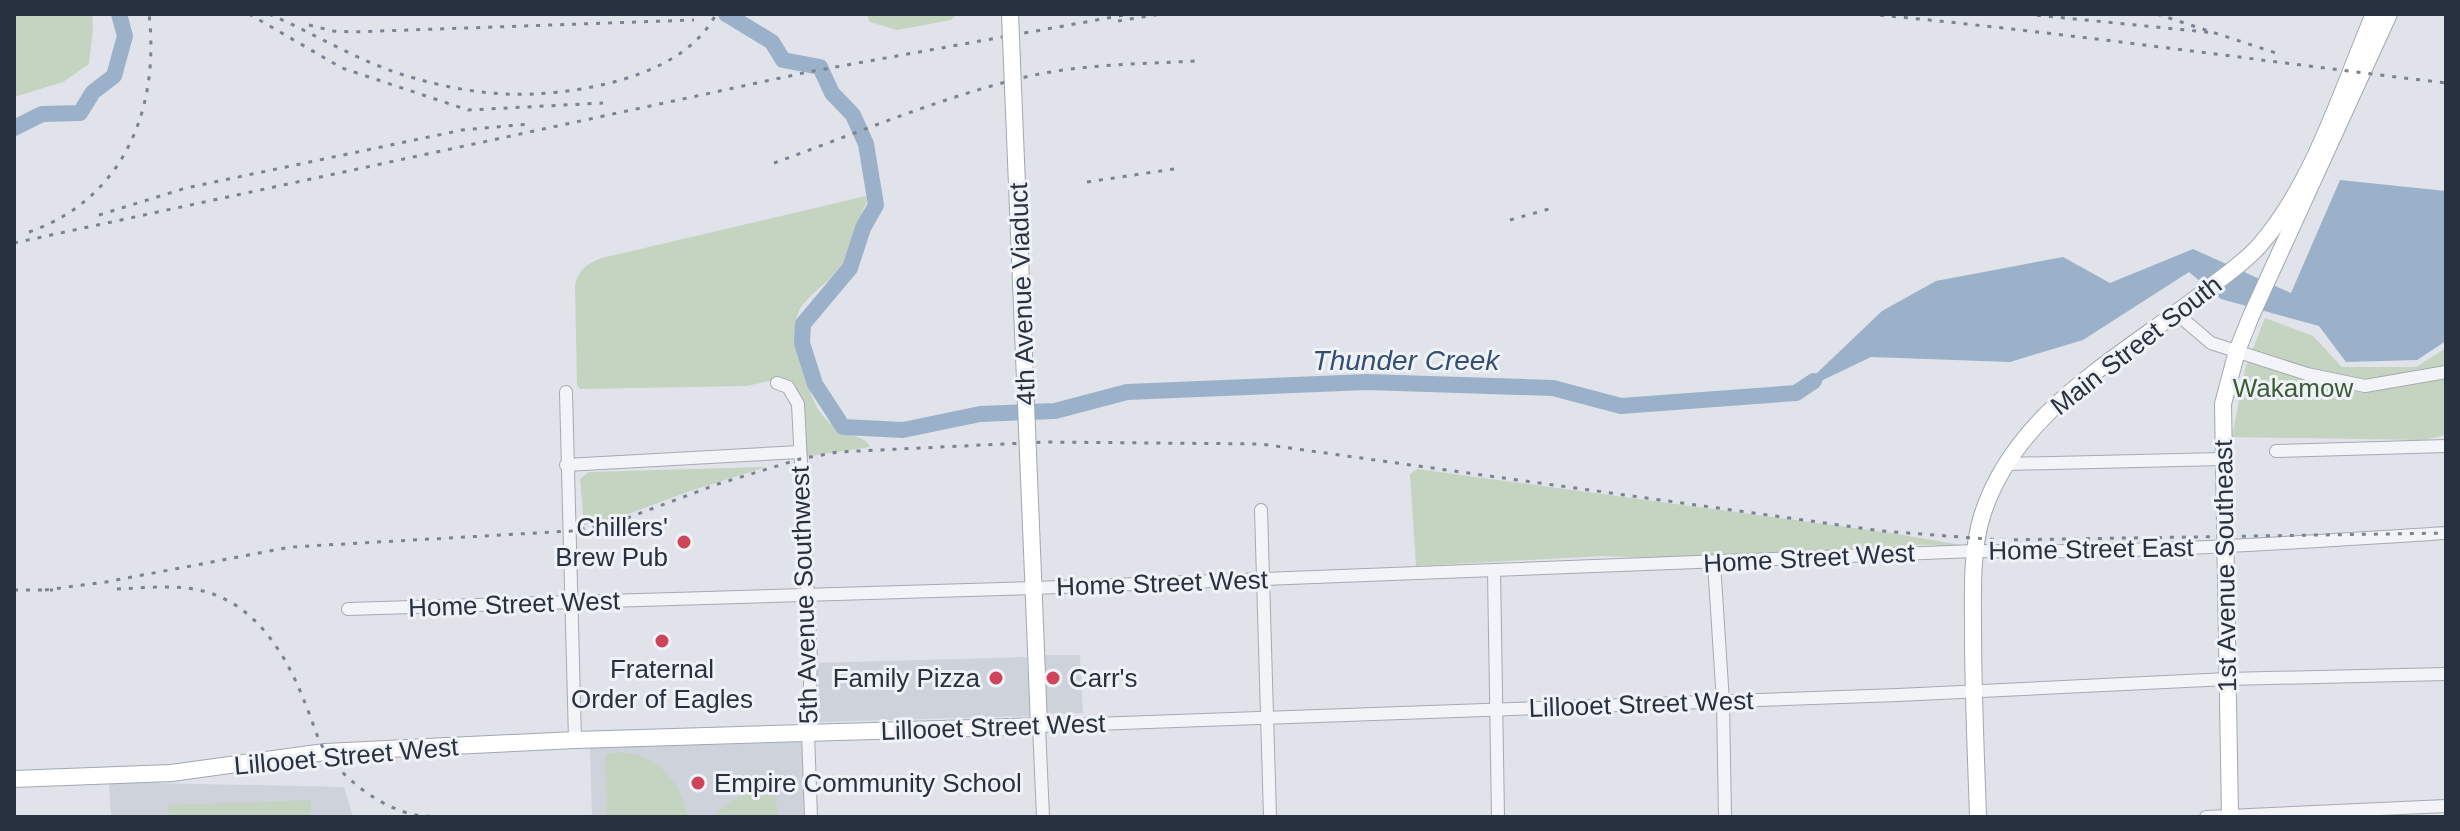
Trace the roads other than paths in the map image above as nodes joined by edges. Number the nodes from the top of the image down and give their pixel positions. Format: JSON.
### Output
{"nodes":[{"id":1,"x":1010,"y":14,"type":"edge"},
{"id":2,"x":2374,"y":14,"type":"edge"},
{"id":3,"x":2389,"y":14,"type":"edge"},
{"id":4,"x":2177,"y":314,"type":"junction"},
{"id":5,"x":2237,"y":351,"type":"junction"},
{"id":6,"x":2446,"y":372,"type":"edge"},
{"id":7,"x":777,"y":383,"type":"dead end"},
{"id":8,"x":566,"y":392,"type":"dead end"},
{"id":9,"x":2446,"y":446,"type":"edge"},
{"id":10,"x":2276,"y":451,"type":"dead end"},
{"id":11,"x":799,"y":452,"type":"junction"},
{"id":12,"x":2222,"y":459,"type":"junction"},
{"id":13,"x":2007,"y":464,"type":"junction"},
{"id":14,"x":566,"y":465,"type":"junction"},
{"id":15,"x":1261,"y":510,"type":"dead end"},
{"id":16,"x":2446,"y":533,"type":"edge"},
{"id":17,"x":2224,"y":546,"type":"junction"},
{"id":18,"x":1975,"y":551,"type":"junction"},
{"id":19,"x":1714,"y":563,"type":"junction"},
{"id":20,"x":1494,"y":571,"type":"junction"},
{"id":21,"x":1263,"y":579,"type":"junction"},
{"id":22,"x":1034,"y":581,"type":"junction"},
{"id":23,"x":809,"y":594,"type":"junction"},
{"id":24,"x":572,"y":603,"type":"junction"},
{"id":25,"x":348,"y":609,"type":"dead end"},
{"id":26,"x":2446,"y":674,"type":"edge"},
{"id":27,"x":2227,"y":679,"type":"junction"},
{"id":28,"x":1973,"y":692,"type":"junction"},
{"id":29,"x":1723,"y":702,"type":"junction"},
{"id":30,"x":1495,"y":708,"type":"junction"},
{"id":31,"x":1268,"y":717,"type":"junction"},
{"id":32,"x":1039,"y":726,"type":"junction"},
{"id":33,"x":808,"y":733,"type":"junction"},
{"id":34,"x":575,"y":740,"type":"junction"},
{"id":35,"x":14,"y":779,"type":"edge"},
{"id":36,"x":2446,"y":806,"type":"edge"},
{"id":37,"x":2230,"y":816,"type":"edge"},
{"id":38,"x":811,"y":817,"type":"edge"},
{"id":39,"x":1043,"y":817,"type":"edge"},
{"id":40,"x":1270,"y":817,"type":"edge"},
{"id":41,"x":1498,"y":817,"type":"edge"},
{"id":42,"x":1725,"y":817,"type":"edge"},
{"id":43,"x":1978,"y":817,"type":"edge"},
{"id":44,"x":2206,"y":817,"type":"edge"}],
"edges":[{"from":1,"to":22,"type":"main road","name":"4th Avenue Viaduct","bridge":true},
{"from":2,"to":4,"type":"main road","name":"Main Street South"},
{"from":3,"to":5,"type":"main road","name":"1st Avenue Southeast"},
{"from":4,"to":5,"type":"street"},
{"from":4,"to":13,"type":"main road","name":"Main Street South"},
{"from":5,"to":6,"type":"street"},
{"from":5,"to":12,"type":"main road","name":"1st Avenue Southeast"},
{"from":7,"to":11,"type":"street","name":"5th Avenue Southwest"},
{"from":8,"to":14,"type":"street"},
{"from":9,"to":10,"type":"street"},
{"from":11,"to":14,"type":"street"},
{"from":11,"to":23,"type":"street","name":"5th Avenue Southwest"},
{"from":12,"to":13,"type":"street"},
{"from":12,"to":17,"type":"main road","name":"1st Avenue Southeast"},
{"from":13,"to":18,"type":"main road","name":"Main Street South"},
{"from":14,"to":24,"type":"street"},
{"from":15,"to":21,"type":"street"},
{"from":16,"to":17,"type":"street","name":"Home Street East"},
{"from":17,"to":18,"type":"street","name":"Home Street East"},
{"from":17,"to":27,"type":"main road","name":"1st Avenue Southeast"},
{"from":18,"to":19,"type":"street","name":"Home Street West"},
{"from":18,"to":28,"type":"main road","name":"Main Street South"},
{"from":19,"to":20,"type":"street","name":"Home Street West"},
{"from":19,"to":29,"type":"street"},
{"from":20,"to":21,"type":"street","name":"Home Street West"},
{"from":20,"to":30,"type":"street"},
{"from":21,"to":22,"type":"street","name":"Home Street West"},
{"from":21,"to":31,"type":"street"},
{"from":22,"to":23,"type":"street","name":"Home Street West"},
{"from":22,"to":32,"type":"main road","name":"4th Avenue Viaduct"},
{"from":23,"to":24,"type":"street","name":"Home Street West"},
{"from":23,"to":33,"type":"street","name":"5th Avenue Southwest"},
{"from":24,"to":25,"type":"street","name":"Home Street West"},
{"from":24,"to":34,"type":"street"},
{"from":26,"to":27,"type":"street","name":"Lillooet Street West"},
{"from":27,"to":28,"type":"street","name":"Lillooet Street West"},
{"from":27,"to":37,"type":"main road","name":"1st Avenue Southeast"},
{"from":28,"to":29,"type":"street","name":"Lillooet Street West"},
{"from":28,"to":43,"type":"main road","name":"Main Street South"},
{"from":29,"to":30,"type":"street","name":"Lillooet Street West"},
{"from":29,"to":42,"type":"street"},
{"from":30,"to":31,"type":"street","name":"Lillooet Street West"},
{"from":30,"to":41,"type":"street"},
{"from":31,"to":32,"type":"street","name":"Lillooet Street West"},
{"from":31,"to":40,"type":"street"},
{"from":32,"to":33,"type":"main road","name":"Lillooet Street West"},
{"from":32,"to":39,"type":"street"},
{"from":33,"to":34,"type":"main road","name":"Lillooet Street West"},
{"from":33,"to":38,"type":"street","name":"5th Avenue Southwest"},
{"from":34,"to":35,"type":"main road","name":"Lillooet Street West"},
{"from":36,"to":37,"type":"street"},
{"from":37,"to":44,"type":"street"}]}
